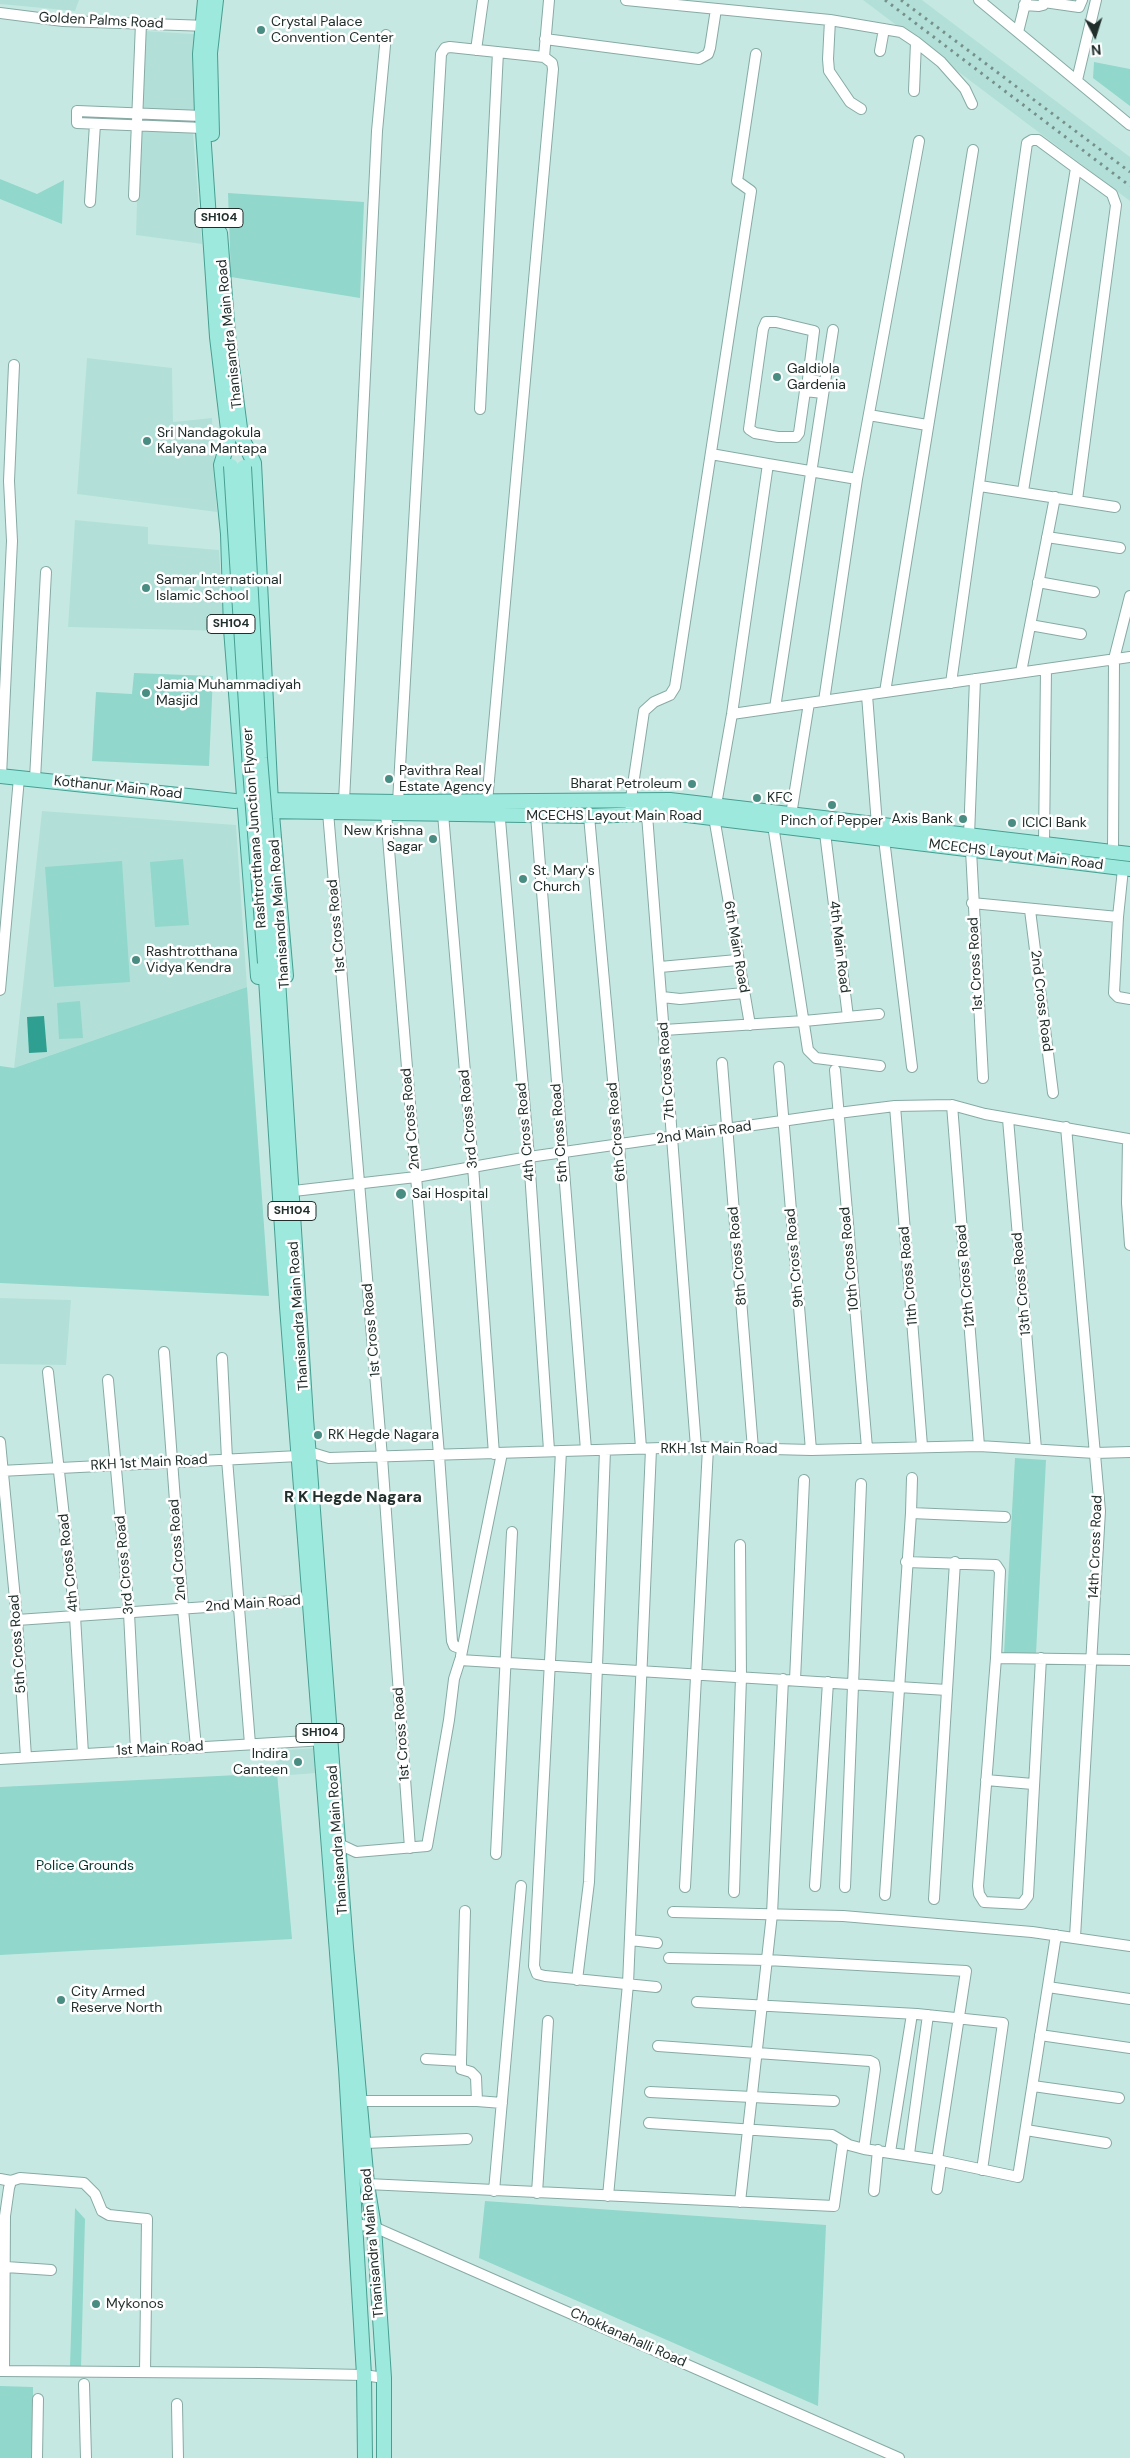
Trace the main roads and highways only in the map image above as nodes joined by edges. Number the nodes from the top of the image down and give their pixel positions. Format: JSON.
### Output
{"nodes":[{"id":1,"x":205,"y":0,"type":"edge"},
{"id":2,"x":216,"y":0,"type":"edge"},
{"id":3,"x":208,"y":26,"type":"junction"},
{"id":4,"x":235,"y":437,"type":"junction"},
{"id":5,"x":258,"y":532,"type":"junction"},
{"id":6,"x":228,"y":534,"type":"junction"},
{"id":7,"x":0,"y":776,"type":"edge"},
{"id":8,"x":241,"y":803,"type":"junction"},
{"id":9,"x":275,"y":804,"type":"junction"},
{"id":10,"x":495,"y":806,"type":"junction"},
{"id":11,"x":715,"y":811,"type":"junction"},
{"id":12,"x":824,"y":825,"type":"junction"},
{"id":13,"x":970,"y":843,"type":"junction"},
{"id":14,"x":1130,"y":854,"type":"edge"},
{"id":15,"x":1127,"y":869,"type":"edge"},
{"id":16,"x":274,"y":1000,"type":"junction"},
{"id":17,"x":304,"y":1453,"type":"junction"},
{"id":18,"x":326,"y":1740,"type":"junction"},
{"id":19,"x":365,"y":2458,"type":"edge"},
{"id":20,"x":384,"y":2458,"type":"edge"}],
"edges":[{"from":1,"to":3,"type":"main road","name":"Thanisandra Main Road","number":"SH104"},
{"from":2,"to":3,"type":"main road","name":"Thanisandra Main Road","number":"SH104"},
{"from":3,"to":4,"type":"main road","name":"Thanisandra Main Road","number":"SH104"},
{"from":3,"to":4,"type":"main road","name":"Thanisandra Main Road","number":"SH104"},
{"from":4,"to":5,"type":"main road","name":"Thanisandra Main Road","number":"SH104"},
{"from":4,"to":6,"type":"main road","name":"Thanisandra Main Road","number":"SH104"},
{"from":4,"to":16,"type":"main road","name":"Rashtrotthana Junction Flyover","number":"SH104","bridge":true},
{"from":5,"to":6,"type":"main road"},
{"from":5,"to":9,"type":"main road","name":"Thanisandra Main Road","number":"SH104"},
{"from":6,"to":8,"type":"main road","name":"Thanisandra Main Road","number":"SH104"},
{"from":7,"to":8,"type":"main road","name":"Kothanur Main Road"},
{"from":8,"to":9,"type":"main road","name":"Kothanur Main Road"},
{"from":8,"to":16,"type":"main road","name":"Thanisandra Main Road","number":"SH104"},
{"from":9,"to":10,"type":"main road","name":"MCECHS Layout Main Road"},
{"from":9,"to":10,"type":"main road","name":"MCECHS Layout Main Road"},
{"from":9,"to":16,"type":"main road","name":"Thanisandra Main Road","number":"SH104"},
{"from":10,"to":11,"type":"main road","name":"MCECHS Layout Main Road"},
{"from":10,"to":11,"type":"main road","name":"MCECHS Layout Main Road"},
{"from":11,"to":12,"type":"main road","name":"MCECHS Layout Main Road"},
{"from":11,"to":12,"type":"main road","name":"MCECHS Layout Main Road"},
{"from":12,"to":13,"type":"main road","name":"MCECHS Layout Main Road"},
{"from":12,"to":13,"type":"main road","name":"MCECHS Layout Main Road"},
{"from":13,"to":14,"type":"main road","name":"MCECHS Layout Main Road"},
{"from":13,"to":15,"type":"main road","name":"MCECHS Layout Main Road"},
{"from":16,"to":17,"type":"main road","name":"Thanisandra Main Road","number":"SH104"},
{"from":17,"to":18,"type":"main road","name":"Thanisandra Main Road","number":"SH104"},
{"from":17,"to":18,"type":"main road","name":"Thanisandra Main Road","number":"SH104"},
{"from":18,"to":19,"type":"main road","name":"Thanisandra Main Road","number":"SH104"},
{"from":18,"to":20,"type":"main road","name":"Thanisandra Main Road","number":"SH104"}]}
